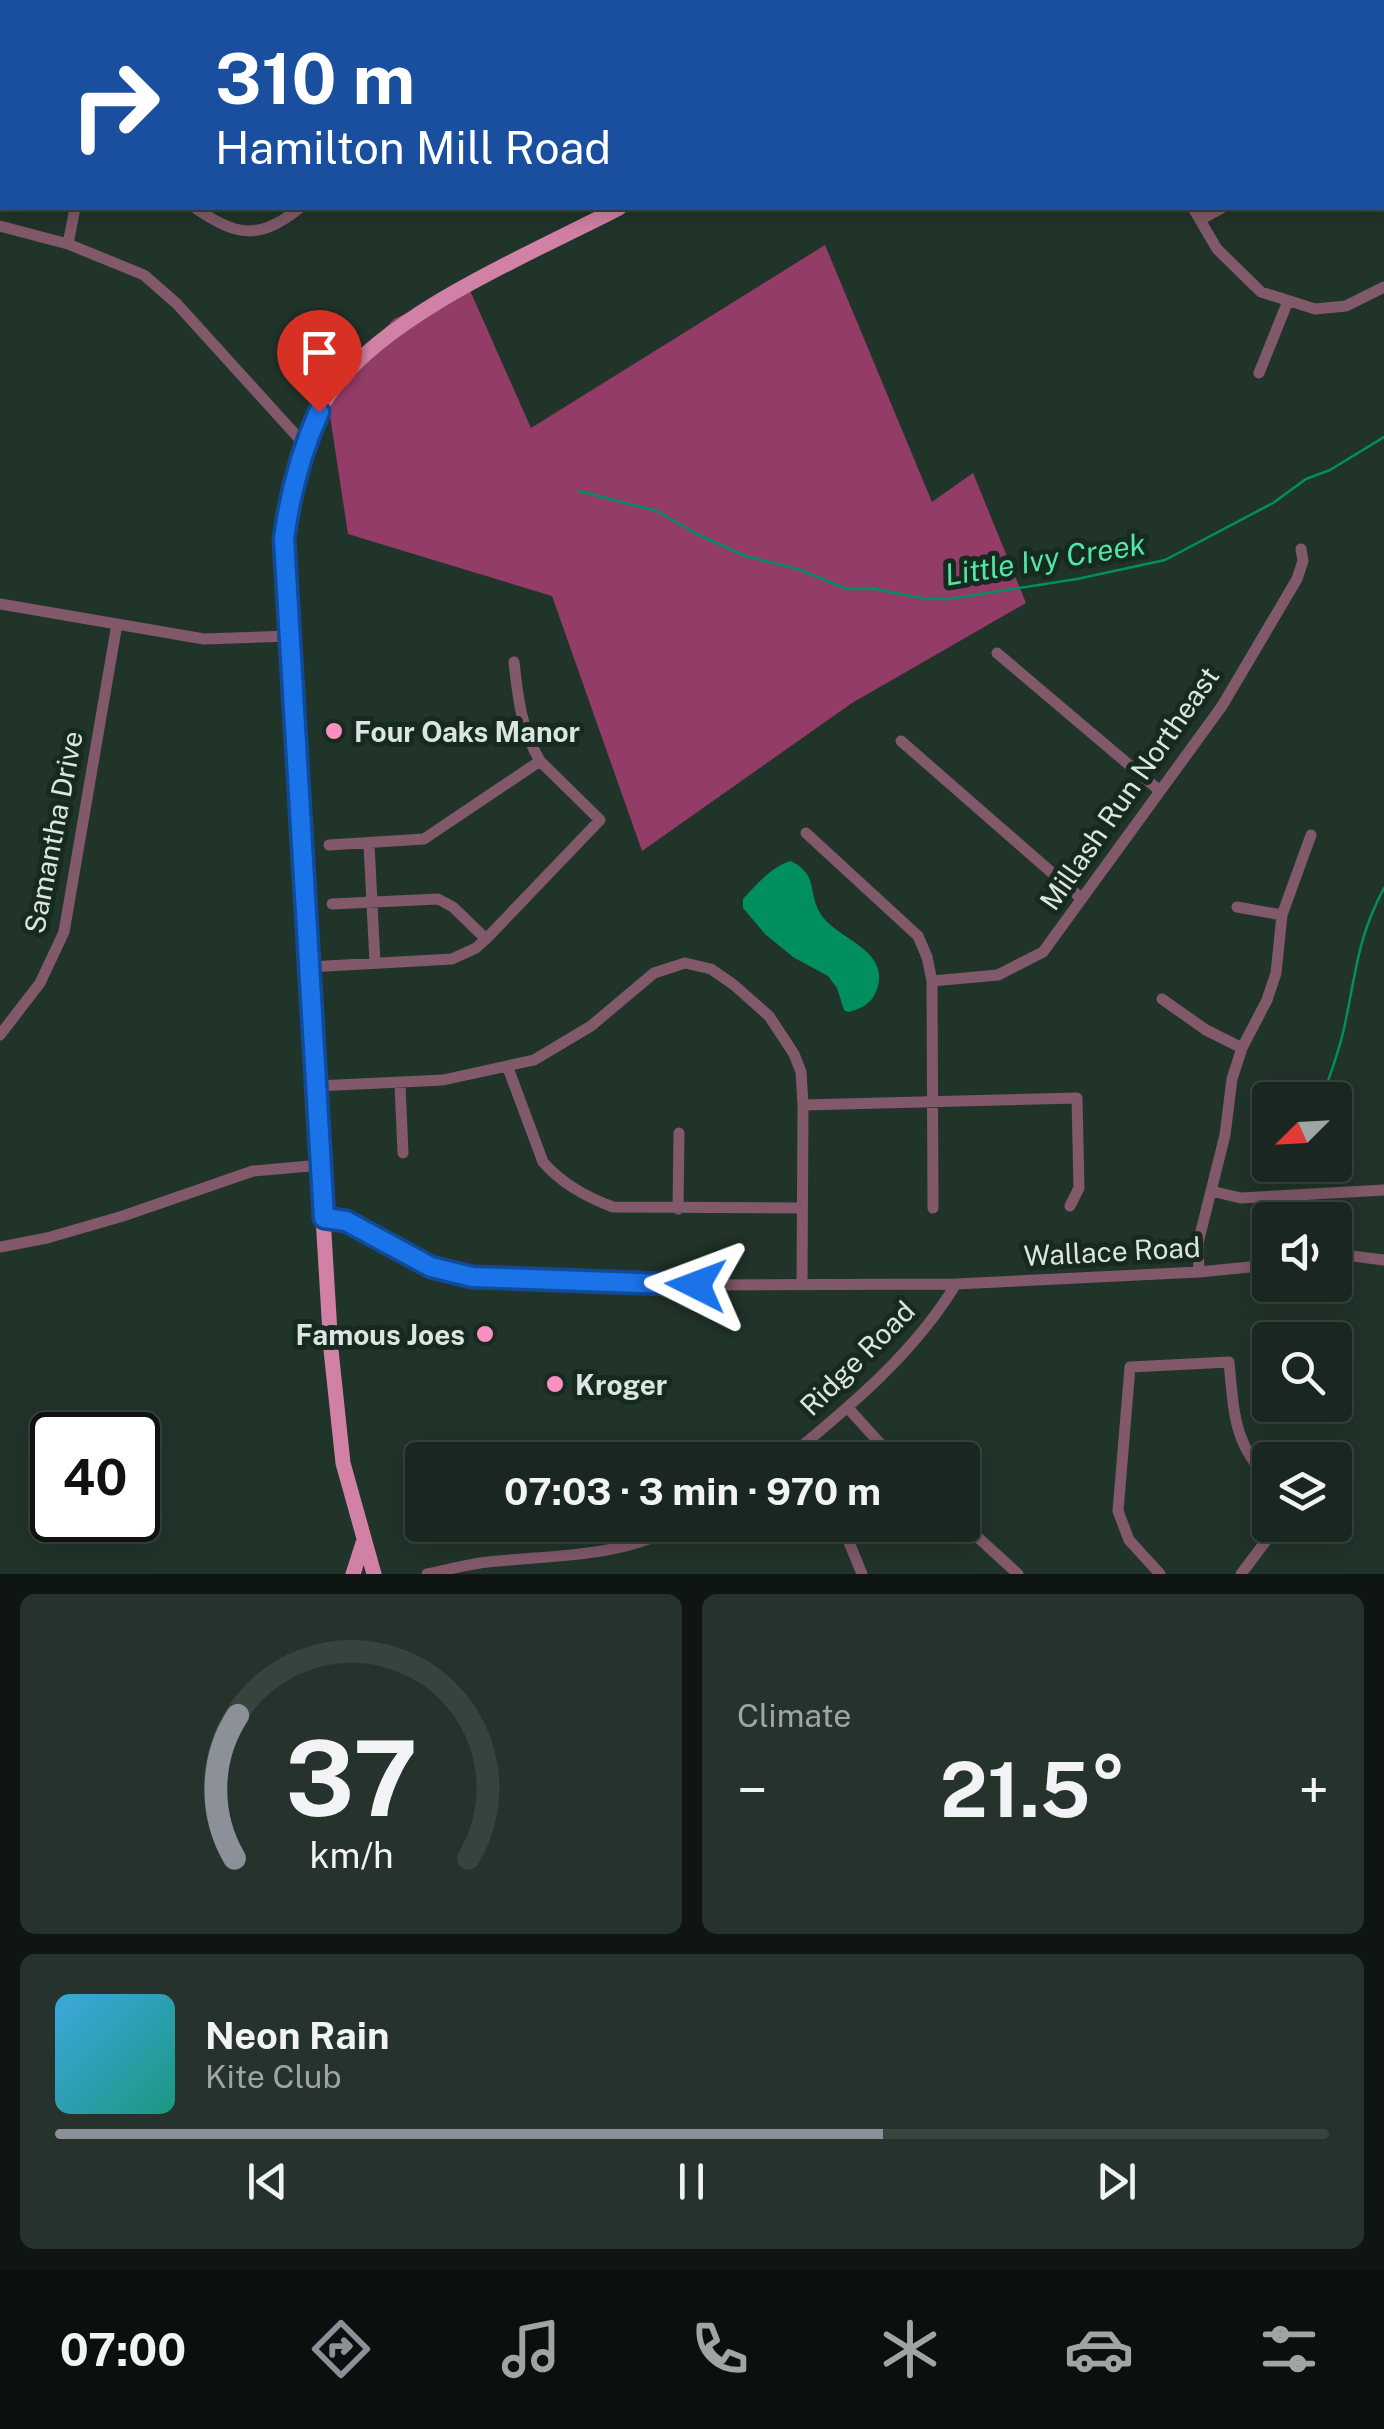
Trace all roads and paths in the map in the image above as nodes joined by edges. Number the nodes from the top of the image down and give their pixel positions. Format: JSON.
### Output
{"nodes":[{"id":1,"x":76,"y":210,"type":"edge"},
{"id":2,"x":199,"y":210,"type":"edge"},
{"id":3,"x":297,"y":210,"type":"edge"},
{"id":4,"x":616,"y":210,"type":"edge"},
{"id":5,"x":1197,"y":214,"type":"edge"},
{"id":6,"x":0,"y":226,"type":"edge"},
{"id":7,"x":68,"y":244,"type":"junction"},
{"id":8,"x":1384,"y":287,"type":"edge"},
{"id":9,"x":1288,"y":301,"type":"junction"},
{"id":10,"x":1259,"y":373,"type":"dead end"},
{"id":11,"x":304,"y":444,"type":"junction"},
{"id":12,"x":1301,"y":549,"type":"dead end"},
{"id":13,"x":0,"y":604,"type":"edge"},
{"id":14,"x":117,"y":624,"type":"junction"},
{"id":15,"x":288,"y":636,"type":"junction"},
{"id":16,"x":998,"y":653,"type":"dead end"},
{"id":17,"x":514,"y":662,"type":"dead end"},
{"id":18,"x":901,"y":742,"type":"dead end"},
{"id":19,"x":540,"y":761,"type":"junction"},
{"id":20,"x":1160,"y":791,"type":"junction"},
{"id":21,"x":806,"y":833,"type":"dead end"},
{"id":22,"x":1311,"y":835,"type":"dead end"},
{"id":23,"x":369,"y":844,"type":"junction"},
{"id":24,"x":329,"y":845,"type":"dead end"},
{"id":25,"x":1082,"y":898,"type":"junction"},
{"id":26,"x":372,"y":902,"type":"junction"},
{"id":27,"x":332,"y":904,"type":"dead end"},
{"id":28,"x":1236,"y":906,"type":"dead end"},
{"id":29,"x":1282,"y":915,"type":"junction"},
{"id":30,"x":486,"y":939,"type":"junction"},
{"id":31,"x":375,"y":962,"type":"junction"},
{"id":32,"x":309,"y":967,"type":"junction"},
{"id":33,"x":932,"y":981,"type":"junction"},
{"id":34,"x":1162,"y":999,"type":"dead end"},
{"id":35,"x":0,"y":1035,"type":"edge"},
{"id":36,"x":1242,"y":1048,"type":"junction"},
{"id":37,"x":508,"y":1068,"type":"junction"},
{"id":38,"x":400,"y":1085,"type":"junction"},
{"id":39,"x":316,"y":1086,"type":"junction"},
{"id":40,"x":932,"y":1102,"type":"junction"},
{"id":41,"x":804,"y":1105,"type":"junction"},
{"id":42,"x":679,"y":1133,"type":"dead end"},
{"id":43,"x":404,"y":1153,"type":"dead end"},
{"id":44,"x":321,"y":1165,"type":"junction"},
{"id":45,"x":1384,"y":1190,"type":"edge"},
{"id":46,"x":1211,"y":1191,"type":"junction"},
{"id":47,"x":1070,"y":1206,"type":"dead end"},
{"id":48,"x":801,"y":1208,"type":"junction"},
{"id":49,"x":933,"y":1208,"type":"dead end"},
{"id":50,"x":678,"y":1209,"type":"junction"},
{"id":51,"x":324,"y":1218,"type":"junction"},
{"id":52,"x":0,"y":1247,"type":"edge"},
{"id":53,"x":1352,"y":1259,"type":"edge"},
{"id":54,"x":1384,"y":1260,"type":"edge"},
{"id":55,"x":1252,"y":1266,"type":"edge"},
{"id":56,"x":1199,"y":1272,"type":"junction"},
{"id":57,"x":802,"y":1284,"type":"junction"},
{"id":58,"x":956,"y":1284,"type":"junction"},
{"id":59,"x":848,"y":1408,"type":"junction"},
{"id":60,"x":807,"y":1442,"type":"edge"},
{"id":61,"x":879,"y":1442,"type":"edge"},
{"id":62,"x":1252,"y":1463,"type":"edge"},
{"id":63,"x":364,"y":1539,"type":"junction"},
{"id":64,"x":980,"y":1539,"type":"edge"},
{"id":65,"x":634,"y":1542,"type":"edge"},
{"id":66,"x":849,"y":1542,"type":"edge"},
{"id":67,"x":1265,"y":1542,"type":"edge"},
{"id":68,"x":354,"y":1574,"type":"edge"},
{"id":69,"x":374,"y":1574,"type":"edge"},
{"id":70,"x":427,"y":1574,"type":"edge"},
{"id":71,"x":862,"y":1574,"type":"edge"},
{"id":72,"x":1018,"y":1574,"type":"edge"},
{"id":73,"x":1159,"y":1574,"type":"edge"},
{"id":74,"x":1241,"y":1574,"type":"edge"}],
"edges":[{"from":1,"to":7,"type":"street"},
{"from":2,"to":3,"type":"street"},
{"from":4,"to":11,"type":"main road"},
{"from":5,"to":9,"type":"street"},
{"from":6,"to":7,"type":"street"},
{"from":7,"to":11,"type":"street"},
{"from":8,"to":9,"type":"street"},
{"from":9,"to":10,"type":"street"},
{"from":11,"to":15,"type":"main road"},
{"from":12,"to":20,"type":"street","name":"Millash Run Northeast"},
{"from":13,"to":14,"type":"street"},
{"from":14,"to":15,"type":"street"},
{"from":14,"to":35,"type":"street","name":"Samantha Drive"},
{"from":15,"to":32,"type":"main road"},
{"from":16,"to":20,"type":"street"},
{"from":17,"to":19,"type":"street"},
{"from":18,"to":25,"type":"street"},
{"from":19,"to":23,"type":"street"},
{"from":19,"to":30,"type":"street"},
{"from":20,"to":25,"type":"street","name":"Millash Run Northeast"},
{"from":21,"to":33,"type":"street"},
{"from":22,"to":29,"type":"street"},
{"from":23,"to":24,"type":"street"},
{"from":23,"to":26,"type":"street"},
{"from":25,"to":33,"type":"street","name":"Millash Run Northeast"},
{"from":26,"to":27,"type":"street"},
{"from":26,"to":30,"type":"street"},
{"from":26,"to":31,"type":"street"},
{"from":28,"to":29,"type":"street"},
{"from":29,"to":36,"type":"street"},
{"from":30,"to":31,"type":"street"},
{"from":31,"to":32,"type":"street"},
{"from":32,"to":39,"type":"main road"},
{"from":33,"to":40,"type":"street"},
{"from":34,"to":36,"type":"street"},
{"from":36,"to":46,"type":"street"},
{"from":37,"to":38,"type":"street"},
{"from":37,"to":41,"type":"street"},
{"from":37,"to":50,"type":"street"},
{"from":38,"to":39,"type":"street"},
{"from":38,"to":43,"type":"street"},
{"from":39,"to":44,"type":"main road"},
{"from":40,"to":41,"type":"street"},
{"from":40,"to":47,"type":"street"},
{"from":40,"to":49,"type":"street"},
{"from":41,"to":48,"type":"street"},
{"from":42,"to":50,"type":"street"},
{"from":44,"to":51,"type":"main road"},
{"from":44,"to":52,"type":"street"},
{"from":45,"to":46,"type":"street"},
{"from":46,"to":56,"type":"street"},
{"from":48,"to":50,"type":"street"},
{"from":48,"to":57,"type":"street"},
{"from":51,"to":57,"type":"street","name":"Wallace Road"},
{"from":51,"to":63,"type":"main road"},
{"from":53,"to":54,"type":"street"},
{"from":55,"to":56,"type":"street","name":"Wallace Road"},
{"from":56,"to":58,"type":"street","name":"Wallace Road"},
{"from":57,"to":58,"type":"street","name":"Wallace Road"},
{"from":58,"to":59,"type":"street","name":"Ridge Road"},
{"from":59,"to":60,"type":"street","name":"Ridge Road"},
{"from":59,"to":61,"type":"street"},
{"from":62,"to":73,"type":"street"},
{"from":63,"to":68,"type":"main road"},
{"from":63,"to":69,"type":"main road"},
{"from":64,"to":72,"type":"street"},
{"from":65,"to":70,"type":"street"},
{"from":66,"to":71,"type":"street"},
{"from":67,"to":74,"type":"street"}]}
